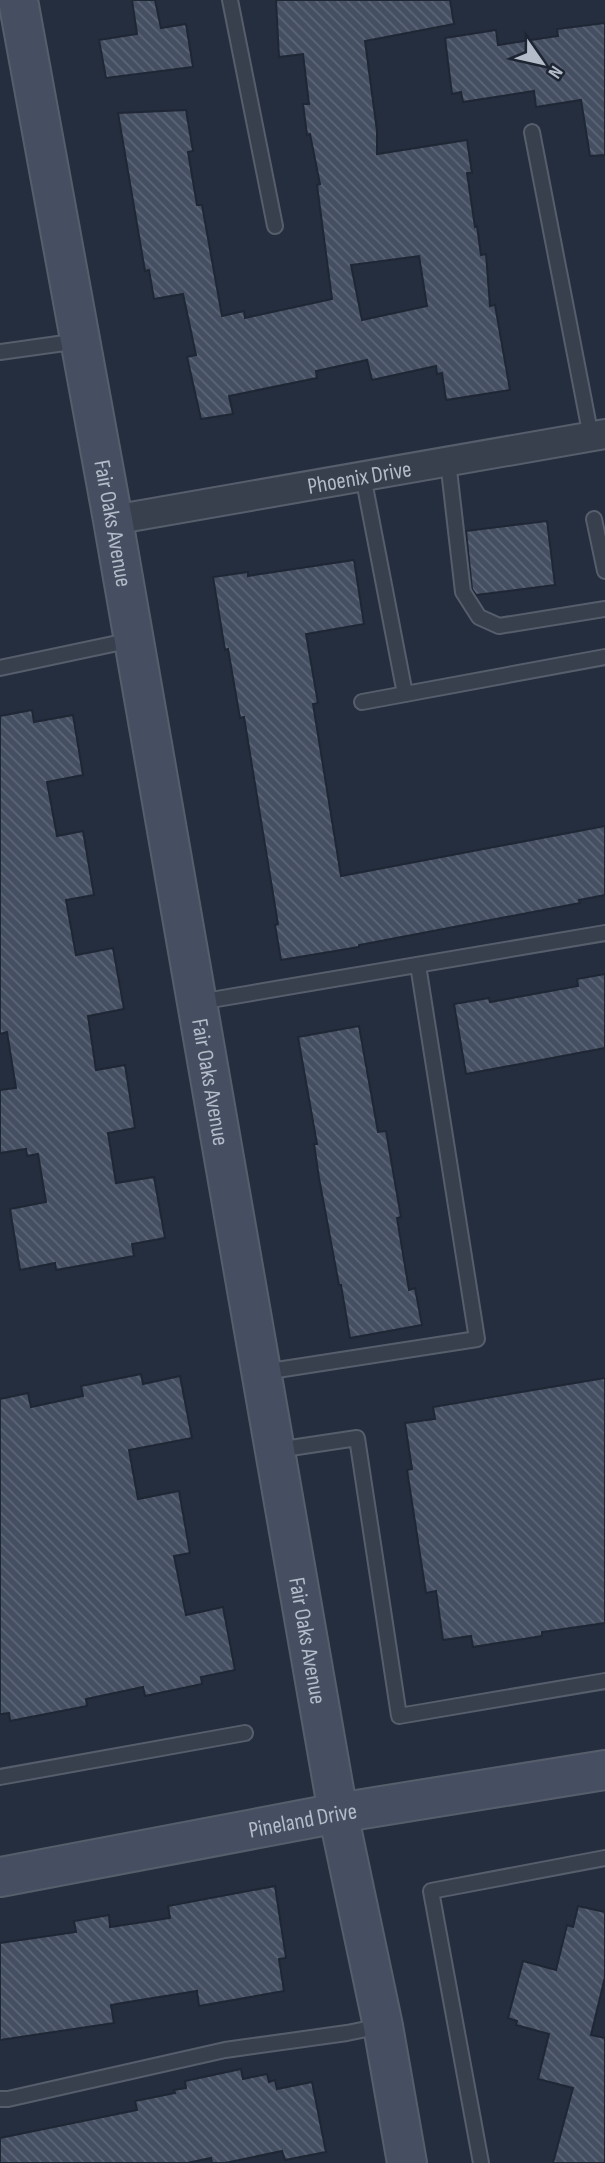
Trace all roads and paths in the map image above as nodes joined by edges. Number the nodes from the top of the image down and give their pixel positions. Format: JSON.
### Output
{"nodes":[{"id":1,"x":18,"y":0,"type":"edge"},
{"id":2,"x":230,"y":0,"type":"edge"},
{"id":3,"x":532,"y":132,"type":"dead end"},
{"id":4,"x":275,"y":226,"type":"dead end"},
{"id":5,"x":80,"y":341,"type":"junction"},
{"id":6,"x":0,"y":352,"type":"edge"},
{"id":7,"x":598,"y":435,"type":"edge"},
{"id":8,"x":448,"y":461,"type":"junction"},
{"id":9,"x":363,"y":476,"type":"junction"},
{"id":10,"x":594,"y":519,"type":"dead end"},
{"id":11,"x":113,"y":520,"type":"junction"},
{"id":12,"x":605,"y":572,"type":"edge"},
{"id":13,"x":605,"y":609,"type":"edge"},
{"id":14,"x":134,"y":640,"type":"junction"},
{"id":15,"x":605,"y":656,"type":"edge"},
{"id":16,"x":0,"y":668,"type":"edge"},
{"id":17,"x":405,"y":694,"type":"junction"},
{"id":18,"x":362,"y":702,"type":"dead end"},
{"id":19,"x":605,"y":933,"type":"edge"},
{"id":20,"x":418,"y":965,"type":"junction"},
{"id":21,"x":197,"y":1003,"type":"junction"},
{"id":22,"x":261,"y":1373,"type":"junction"},
{"id":23,"x":275,"y":1450,"type":"junction"},
{"id":24,"x":605,"y":1681,"type":"edge"},
{"id":25,"x":245,"y":1733,"type":"dead end"},
{"id":26,"x":605,"y":1770,"type":"edge"},
{"id":27,"x":0,"y":1777,"type":"edge"},
{"id":28,"x":338,"y":1813,"type":"junction"},
{"id":29,"x":605,"y":1858,"type":"edge"},
{"id":30,"x":0,"y":1877,"type":"edge"},
{"id":31,"x":383,"y":2026,"type":"junction"},
{"id":32,"x":0,"y":2099,"type":"edge"},
{"id":33,"x":407,"y":2163,"type":"edge"},
{"id":34,"x":481,"y":2163,"type":"edge"}],
"edges":[{"from":1,"to":5,"type":"main road","name":"Fair Oaks Avenue"},
{"from":2,"to":4,"type":"lane"},
{"from":3,"to":7,"type":"lane"},
{"from":5,"to":6,"type":"lane"},
{"from":5,"to":11,"type":"main road","name":"Fair Oaks Avenue"},
{"from":7,"to":8,"type":"street","name":"Phoenix Drive"},
{"from":8,"to":9,"type":"street","name":"Phoenix Drive"},
{"from":8,"to":13,"type":"lane"},
{"from":9,"to":11,"type":"street","name":"Phoenix Drive"},
{"from":9,"to":17,"type":"lane"},
{"from":10,"to":12,"type":"lane"},
{"from":11,"to":14,"type":"main road","name":"Fair Oaks Avenue"},
{"from":14,"to":16,"type":"lane"},
{"from":14,"to":21,"type":"main road","name":"Fair Oaks Avenue"},
{"from":15,"to":17,"type":"lane"},
{"from":17,"to":18,"type":"lane"},
{"from":19,"to":20,"type":"lane"},
{"from":20,"to":21,"type":"lane"},
{"from":20,"to":22,"type":"lane"},
{"from":21,"to":22,"type":"main road","name":"Fair Oaks Avenue"},
{"from":22,"to":23,"type":"main road","name":"Fair Oaks Avenue"},
{"from":23,"to":24,"type":"lane"},
{"from":23,"to":28,"type":"main road","name":"Fair Oaks Avenue"},
{"from":25,"to":27,"type":"lane"},
{"from":26,"to":28,"type":"main road","name":"Pineland Drive"},
{"from":28,"to":30,"type":"main road","name":"Pineland Drive"},
{"from":28,"to":31,"type":"main road","name":"Fair Oaks Avenue"},
{"from":29,"to":34,"type":"lane"},
{"from":31,"to":32,"type":"lane"},
{"from":31,"to":33,"type":"main road","name":"Fair Oaks Avenue"}]}
